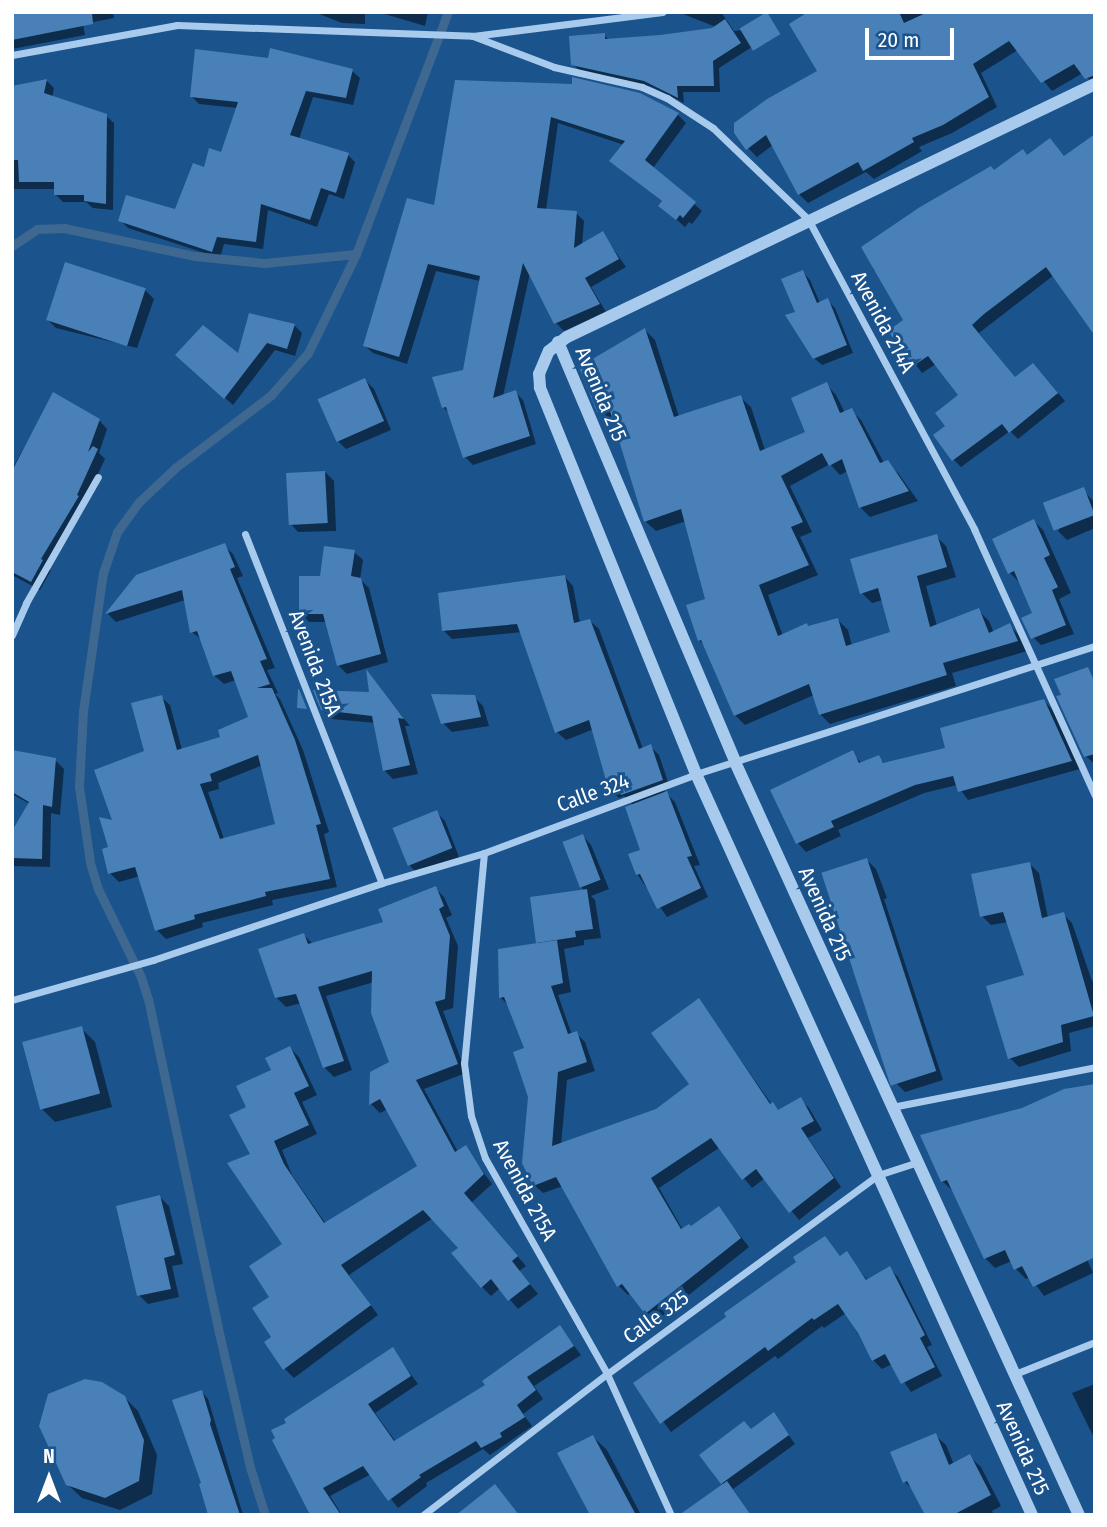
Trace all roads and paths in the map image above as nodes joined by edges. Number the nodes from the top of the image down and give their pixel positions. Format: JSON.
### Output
{"nodes":[{"id":1,"x":662,"y":12,"type":"edge"},
{"id":2,"x":472,"y":36,"type":"junction"},
{"id":3,"x":12,"y":55,"type":"edge"},
{"id":4,"x":1095,"y":84,"type":"edge"},
{"id":5,"x":808,"y":219,"type":"junction"},
{"id":6,"x":558,"y":342,"type":"junction"},
{"id":7,"x":97,"y":477,"type":"dead end"},
{"id":8,"x":245,"y":534,"type":"dead end"},
{"id":9,"x":12,"y":635,"type":"edge"},
{"id":10,"x":1095,"y":646,"type":"edge"},
{"id":11,"x":1034,"y":665,"type":"junction"},
{"id":12,"x":735,"y":762,"type":"junction"},
{"id":13,"x":696,"y":774,"type":"junction"},
{"id":14,"x":1095,"y":796,"type":"edge"},
{"id":15,"x":484,"y":853,"type":"junction"},
{"id":16,"x":382,"y":883,"type":"junction"},
{"id":17,"x":12,"y":1000,"type":"edge"},
{"id":18,"x":1095,"y":1067,"type":"edge"},
{"id":19,"x":892,"y":1107,"type":"junction"},
{"id":20,"x":918,"y":1162,"type":"junction"},
{"id":21,"x":878,"y":1175,"type":"junction"},
{"id":22,"x":1095,"y":1342,"type":"edge"},
{"id":23,"x":607,"y":1374,"type":"junction"},
{"id":24,"x":1015,"y":1374,"type":"junction"},
{"id":25,"x":423,"y":1515,"type":"edge"},
{"id":26,"x":671,"y":1515,"type":"edge"},
{"id":27,"x":1032,"y":1515,"type":"edge"},
{"id":28,"x":1079,"y":1515,"type":"edge"}],
"edges":[{"from":1,"to":2,"type":"street"},
{"from":2,"to":3,"type":"street"},
{"from":2,"to":5,"type":"street","name":"Avenida 214A"},
{"from":4,"to":5,"type":"street"},
{"from":5,"to":6,"type":"street"},
{"from":5,"to":11,"type":"street","name":"Avenida 214A"},
{"from":6,"to":12,"type":"street","name":"Avenida 215"},
{"from":6,"to":13,"type":"street","name":"Avenida 215"},
{"from":7,"to":9,"type":"street"},
{"from":8,"to":16,"type":"street","name":"Avenida 215A"},
{"from":10,"to":11,"type":"street","name":"Calle 324"},
{"from":11,"to":12,"type":"street","name":"Calle 324"},
{"from":11,"to":14,"type":"street","name":"Avenida 214A"},
{"from":12,"to":13,"type":"street","name":"Calle 324"},
{"from":12,"to":19,"type":"street","name":"Avenida 215"},
{"from":13,"to":15,"type":"street","name":"Calle 324"},
{"from":13,"to":21,"type":"street","name":"Avenida 215"},
{"from":15,"to":16,"type":"street","name":"Calle 324"},
{"from":15,"to":23,"type":"street","name":"Avenida 215A"},
{"from":16,"to":17,"type":"street","name":"Calle 324"},
{"from":18,"to":19,"type":"street"},
{"from":19,"to":20,"type":"street","name":"Avenida 215"},
{"from":20,"to":21,"type":"street","name":"Calle 325"},
{"from":20,"to":24,"type":"street","name":"Avenida 215"},
{"from":21,"to":23,"type":"street","name":"Calle 325"},
{"from":21,"to":27,"type":"street","name":"Avenida 215"},
{"from":22,"to":24,"type":"street"},
{"from":23,"to":25,"type":"street","name":"Calle 325"},
{"from":23,"to":26,"type":"street","name":"Avenida 215A"},
{"from":24,"to":28,"type":"street","name":"Avenida 215"}]}
